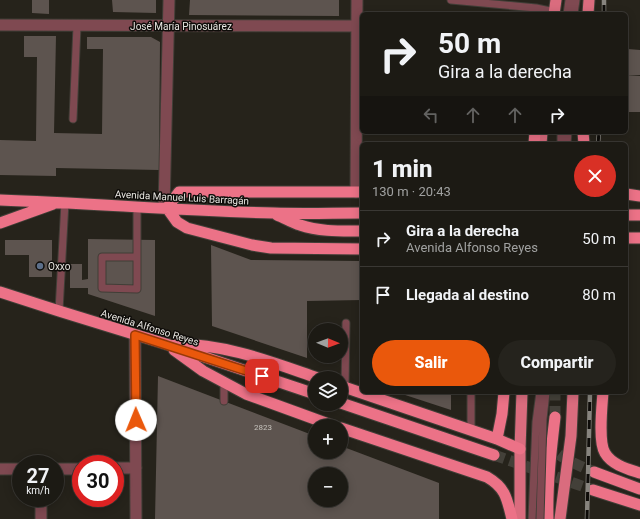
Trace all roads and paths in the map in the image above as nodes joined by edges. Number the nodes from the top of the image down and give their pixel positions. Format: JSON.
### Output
{"nodes":[{"id":1,"x":169,"y":0,"type":"edge"},
{"id":2,"x":357,"y":0,"type":"edge"},
{"id":3,"x":451,"y":0,"type":"edge"},
{"id":4,"x":556,"y":0,"type":"edge"},
{"id":5,"x":569,"y":0,"type":"edge"},
{"id":6,"x":576,"y":0,"type":"edge"},
{"id":7,"x":589,"y":0,"type":"edge"},
{"id":8,"x":550,"y":12,"type":"edge"},
{"id":9,"x":554,"y":12,"type":"edge"},
{"id":10,"x":567,"y":12,"type":"edge"},
{"id":11,"x":574,"y":12,"type":"edge"},
{"id":12,"x":588,"y":12,"type":"edge"},
{"id":13,"x":0,"y":25,"type":"edge"},
{"id":14,"x":77,"y":26,"type":"junction"},
{"id":15,"x":169,"y":26,"type":"junction"},
{"id":16,"x":360,"y":26,"type":"edge"},
{"id":17,"x":73,"y":119,"type":"dead end"},
{"id":18,"x":359,"y":192,"type":"edge"},
{"id":19,"x":628,"y":194,"type":"edge"},
{"id":20,"x":640,"y":196,"type":"edge"},
{"id":21,"x":0,"y":200,"type":"edge"},
{"id":22,"x":62,"y":202,"type":"junction"},
{"id":23,"x":137,"y":207,"type":"junction"},
{"id":24,"x":166,"y":208,"type":"junction"},
{"id":25,"x":360,"y":213,"type":"edge"},
{"id":26,"x":274,"y":214,"type":"junction"},
{"id":27,"x":628,"y":214,"type":"edge"},
{"id":28,"x":640,"y":215,"type":"edge"},
{"id":29,"x":0,"y":223,"type":"edge"},
{"id":30,"x":360,"y":232,"type":"edge"},
{"id":31,"x":628,"y":238,"type":"edge"},
{"id":32,"x":640,"y":238,"type":"edge"},
{"id":33,"x":360,"y":249,"type":"edge"},
{"id":34,"x":137,"y":258,"type":"junction"},
{"id":35,"x":0,"y":292,"type":"edge"},
{"id":36,"x":59,"y":312,"type":"junction"},
{"id":37,"x":135,"y":335,"type":"junction"},
{"id":38,"x":166,"y":344,"type":"junction"},
{"id":39,"x":308,"y":375,"type":"edge"},
{"id":40,"x":224,"y":383,"type":"junction"},
{"id":41,"x":348,"y":389,"type":"edge"},
{"id":42,"x":308,"y":392,"type":"edge"},
{"id":43,"x":360,"y":393,"type":"edge"},
{"id":44,"x":363,"y":394,"type":"edge"},
{"id":45,"x":471,"y":394,"type":"edge"},
{"id":46,"x":504,"y":394,"type":"edge"},
{"id":47,"x":522,"y":394,"type":"edge"},
{"id":48,"x":540,"y":394,"type":"edge"},
{"id":49,"x":546,"y":394,"type":"edge"},
{"id":50,"x":573,"y":394,"type":"edge"},
{"id":51,"x":603,"y":394,"type":"edge"},
{"id":52,"x":224,"y":401,"type":"dead end"},
{"id":53,"x":348,"y":405,"type":"edge"},
{"id":54,"x":554,"y":417,"type":"tunnel mouth"},
{"id":55,"x":315,"y":419,"type":"edge"},
{"id":56,"x":348,"y":430,"type":"edge"},
{"id":57,"x":471,"y":431,"type":"junction"},
{"id":58,"x":496,"y":439,"type":"junction"},
{"id":59,"x":520,"y":449,"type":"junction"},
{"id":60,"x":494,"y":455,"type":"tunnel mouth"},
{"id":61,"x":124,"y":468,"type":"edge"},
{"id":62,"x":136,"y":468,"type":"junction"},
{"id":63,"x":0,"y":469,"type":"edge"},
{"id":64,"x":12,"y":469,"type":"edge"},
{"id":65,"x":594,"y":472,"type":"tunnel mouth"},
{"id":66,"x":640,"y":473,"type":"edge"},
{"id":67,"x":640,"y":489,"type":"edge"},
{"id":68,"x":593,"y":490,"type":"tunnel mouth"},
{"id":69,"x":640,"y":505,"type":"edge"},
{"id":70,"x":41,"y":507,"type":"edge"},
{"id":71,"x":41,"y":519,"type":"edge"},
{"id":72,"x":136,"y":519,"type":"edge"},
{"id":73,"x":512,"y":519,"type":"edge"},
{"id":74,"x":520,"y":519,"type":"edge"},
{"id":75,"x":532,"y":519,"type":"edge"},
{"id":76,"x":540,"y":519,"type":"edge"},
{"id":77,"x":548,"y":519,"type":"edge"},
{"id":78,"x":560,"y":519,"type":"edge"}],
"edges":[{"from":1,"to":15,"type":"street"},
{"from":2,"to":16,"type":"street"},
{"from":3,"to":8,"type":"lane"},
{"from":4,"to":9,"type":"main road"},
{"from":5,"to":10,"type":"lane"},
{"from":6,"to":11,"type":"lane"},
{"from":7,"to":12,"type":"main road"},
{"from":13,"to":14,"type":"street","name":"José María Pinosuárez"},
{"from":14,"to":15,"type":"street","name":"José María Pinosuárez"},
{"from":14,"to":17,"type":"lane"},
{"from":15,"to":16,"type":"street","name":"José María Pinosuárez"},
{"from":15,"to":24,"type":"street"},
{"from":16,"to":18,"type":"street"},
{"from":18,"to":24,"type":"highway"},
{"from":19,"to":20,"type":"highway"},
{"from":21,"to":22,"type":"highway","name":"Avenida Manuel Luis Barragán"},
{"from":22,"to":23,"type":"highway","name":"Avenida Manuel Luis Barragán"},
{"from":22,"to":29,"type":"highway"},
{"from":22,"to":36,"type":"lane"},
{"from":23,"to":24,"type":"highway","name":"Avenida Manuel Luis Barragán"},
{"from":23,"to":34,"type":"lane"},
{"from":24,"to":26,"type":"highway","name":"Avenida Manuel Luis Barragán"},
{"from":24,"to":33,"type":"highway"},
{"from":25,"to":26,"type":"highway","name":"Avenida Manuel Luis Barragán"},
{"from":26,"to":30,"type":"highway"},
{"from":27,"to":28,"type":"highway"},
{"from":31,"to":32,"type":"highway"},
{"from":34,"to":34,"type":"lane"},
{"from":35,"to":36,"type":"highway","name":"Avenida Alfonso Reyes"},
{"from":36,"to":37,"type":"highway","name":"Avenida Alfonso Reyes"},
{"from":37,"to":38,"type":"highway","name":"Avenida Alfonso Reyes"},
{"from":37,"to":62,"type":"street"},
{"from":38,"to":39,"type":"highway"},
{"from":38,"to":40,"type":"highway"},
{"from":38,"to":42,"type":"highway","name":"Avenida Alfonso Reyes"},
{"from":40,"to":52,"type":"lane"},
{"from":40,"to":55,"type":"highway"},
{"from":41,"to":43,"type":"highway"},
{"from":44,"to":57,"type":"highway"},
{"from":45,"to":57,"type":"lane"},
{"from":46,"to":58,"type":"highway"},
{"from":47,"to":59,"type":"main road"},
{"from":48,"to":75,"type":"lane","bridge":true},
{"from":49,"to":76,"type":"lane","bridge":true},
{"from":50,"to":78,"type":"main road"},
{"from":51,"to":66,"type":"highway"},
{"from":53,"to":60,"type":"highway"},
{"from":54,"to":77,"type":"highway"},
{"from":56,"to":73,"type":"highway"},
{"from":57,"to":58,"type":"highway"},
{"from":58,"to":59,"type":"highway"},
{"from":59,"to":74,"type":"main road"},
{"from":61,"to":62,"type":"street"},
{"from":62,"to":72,"type":"street"},
{"from":63,"to":64,"type":"street"},
{"from":65,"to":67,"type":"highway"},
{"from":68,"to":69,"type":"highway"},
{"from":70,"to":71,"type":"street"}]}
